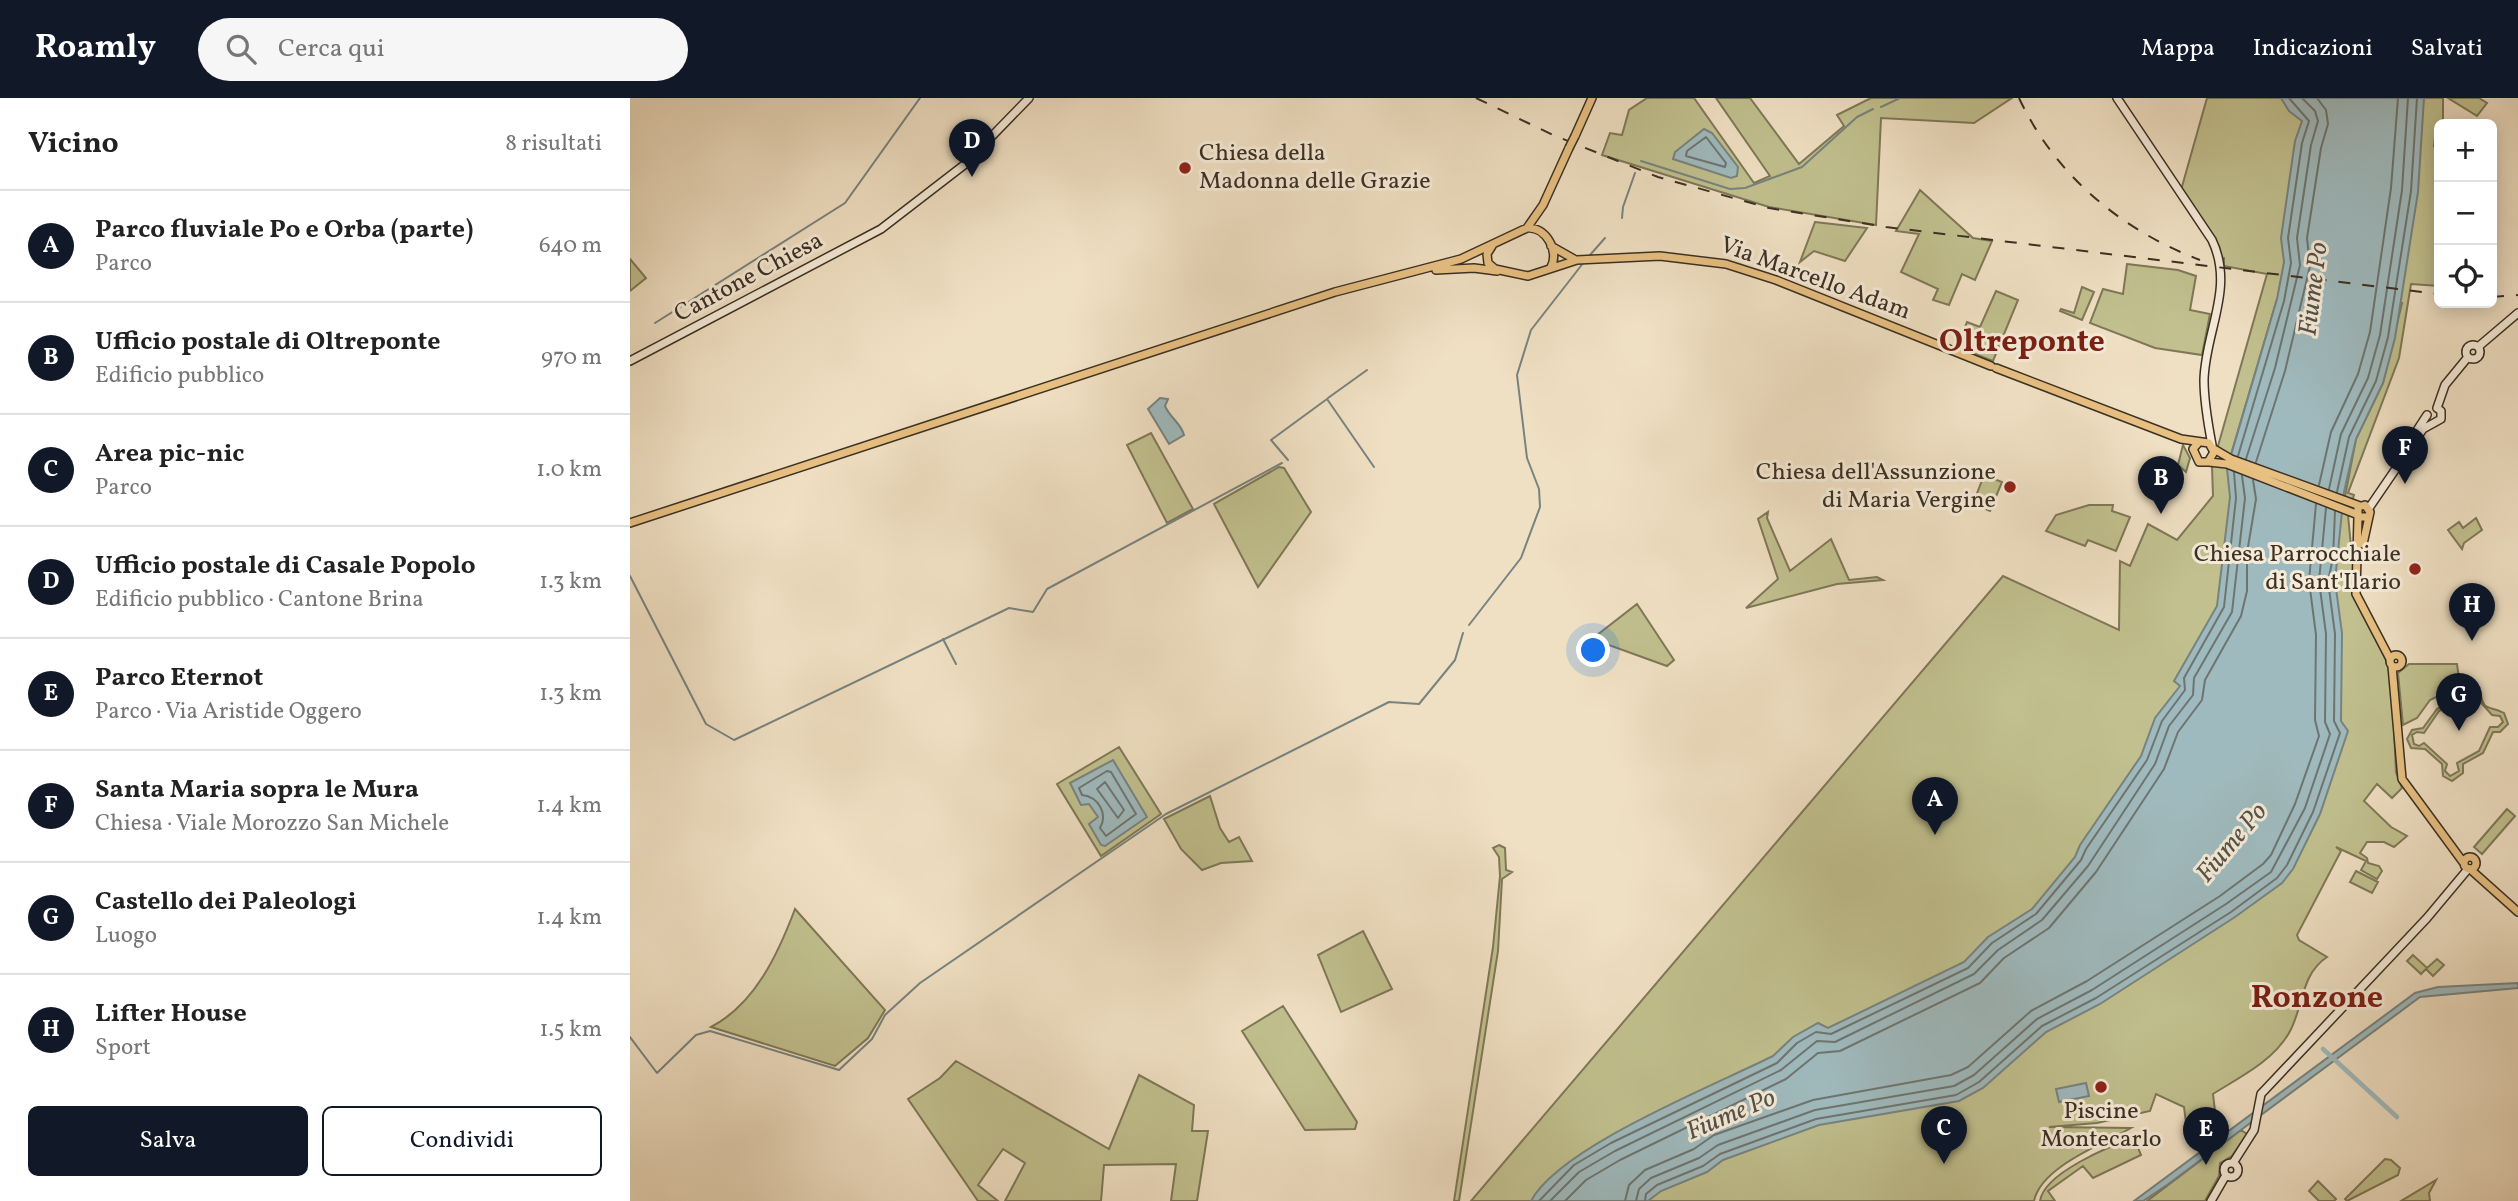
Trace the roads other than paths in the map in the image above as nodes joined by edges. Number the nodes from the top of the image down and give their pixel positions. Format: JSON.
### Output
{"nodes":[{"id":1,"x":1029,"y":98,"type":"edge"},
{"id":2,"x":1592,"y":98,"type":"edge"},
{"id":3,"x":2117,"y":98,"type":"edge"},
{"id":4,"x":1544,"y":205,"type":"junction"},
{"id":5,"x":1527,"y":228,"type":"junction"},
{"id":6,"x":1546,"y":236,"type":"junction"},
{"id":7,"x":1492,"y":245,"type":"junction"},
{"id":8,"x":1551,"y":246,"type":"junction"},
{"id":9,"x":1582,"y":260,"type":"junction"},
{"id":10,"x":1550,"y":267,"type":"junction"},
{"id":11,"x":1421,"y":271,"type":"junction"},
{"id":12,"x":1501,"y":271,"type":"junction"},
{"id":13,"x":2518,"y":313,"type":"edge"},
{"id":14,"x":630,"y":361,"type":"edge"},
{"id":15,"x":2437,"y":408,"type":"junction"},
{"id":16,"x":2427,"y":415,"type":"junction"},
{"id":17,"x":2435,"y":423,"type":"junction"},
{"id":18,"x":2209,"y":429,"type":"junction"},
{"id":19,"x":2181,"y":439,"type":"junction"},
{"id":20,"x":2201,"y":442,"type":"junction"},
{"id":21,"x":2215,"y":449,"type":"junction"},
{"id":22,"x":2193,"y":453,"type":"junction"},
{"id":23,"x":2211,"y":461,"type":"junction"},
{"id":24,"x":2358,"y":509,"type":"junction"},
{"id":25,"x":630,"y":523,"type":"edge"},
{"id":26,"x":2358,"y":560,"type":"junction"},
{"id":27,"x":2469,"y":864,"type":"junction"},
{"id":28,"x":2518,"y":912,"type":"edge"},
{"id":29,"x":2211,"y":1201,"type":"edge"}],
"edges":[{"from":1,"to":14,"type":"street","name":"Cantone Chiesa"},
{"from":2,"to":4,"type":"main road","bridge":true},
{"from":3,"to":18,"type":"street"},
{"from":4,"to":5,"type":"main road"},
{"from":4,"to":6,"type":"main road"},
{"from":5,"to":6,"type":"main road"},
{"from":5,"to":7,"type":"main road"},
{"from":6,"to":8,"type":"main road"},
{"from":7,"to":11,"type":"main road"},
{"from":7,"to":12,"type":"main road"},
{"from":8,"to":9,"type":"main road"},
{"from":8,"to":10,"type":"main road"},
{"from":9,"to":10,"type":"main road","name":"Via Marcello Adam"},
{"from":9,"to":19,"type":"main road","name":"Via Marcello Adam"},
{"from":10,"to":12,"type":"main road"},
{"from":11,"to":12,"type":"main road"},
{"from":11,"to":25,"type":"main road"},
{"from":13,"to":15,"type":"street"},
{"from":15,"to":16,"type":"street"},
{"from":15,"to":17,"type":"street"},
{"from":16,"to":17,"type":"street"},
{"from":16,"to":24,"type":"street"},
{"from":17,"to":24,"type":"street"},
{"from":18,"to":20,"type":"street"},
{"from":18,"to":21,"type":"street"},
{"from":19,"to":20,"type":"main road","name":"Via Marcello Adam"},
{"from":19,"to":22,"type":"main road","name":"Via Marcello Adam"},
{"from":20,"to":21,"type":"main road","name":"Via Marcello Adam"},
{"from":20,"to":22,"type":"main road"},
{"from":21,"to":23,"type":"main road"},
{"from":21,"to":24,"type":"main road","name":"Via Marcello Adam"},
{"from":22,"to":23,"type":"main road","name":"Via Marcello Adam"},
{"from":23,"to":24,"type":"main road","name":"Via Marcello Adam"},
{"from":24,"to":26,"type":"main road"},
{"from":24,"to":26,"type":"main road"},
{"from":26,"to":27,"type":"main road"},
{"from":27,"to":28,"type":"main road"},
{"from":27,"to":29,"type":"street"}]}
